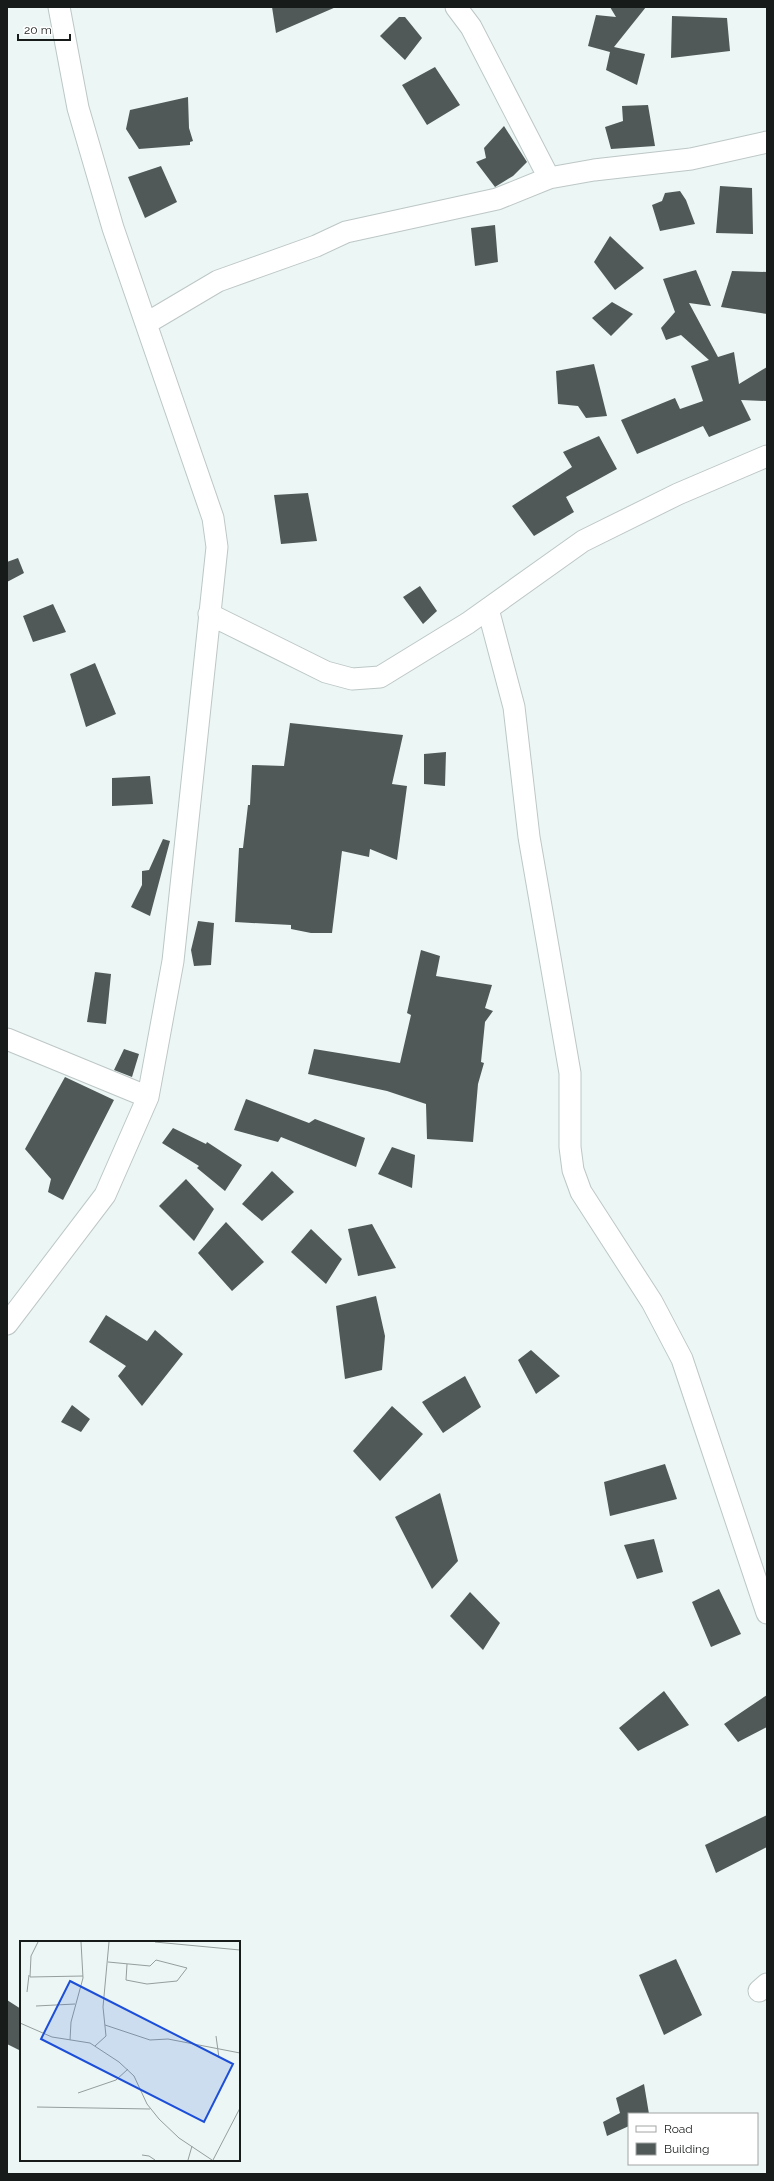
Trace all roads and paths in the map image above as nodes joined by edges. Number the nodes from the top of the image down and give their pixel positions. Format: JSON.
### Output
{"nodes":[{"id":1,"x":59,"y":7,"type":"edge"},
{"id":2,"x":456,"y":7,"type":"edge"},
{"id":3,"x":767,"y":142,"type":"edge"},
{"id":4,"x":549,"y":178,"type":"junction"},
{"id":5,"x":147,"y":323,"type":"junction"},
{"id":6,"x":767,"y":456,"type":"edge"},
{"id":7,"x":488,"y":609,"type":"junction"},
{"id":8,"x":209,"y":614,"type":"junction"},
{"id":9,"x":7,"y":1038,"type":"edge"},
{"id":10,"x":148,"y":1097,"type":"junction"},
{"id":11,"x":7,"y":1324,"type":"edge"},
{"id":12,"x":767,"y":1613,"type":"edge"}],
"edges":[{"from":1,"to":5,"type":"street"},
{"from":2,"to":4,"type":"street"},
{"from":3,"to":4,"type":"street"},
{"from":4,"to":5,"type":"street"},
{"from":5,"to":8,"type":"street"},
{"from":6,"to":7,"type":"street"},
{"from":7,"to":8,"type":"street"},
{"from":7,"to":12,"type":"street"},
{"from":8,"to":10,"type":"street"},
{"from":9,"to":10,"type":"street"},
{"from":10,"to":11,"type":"street"}]}
